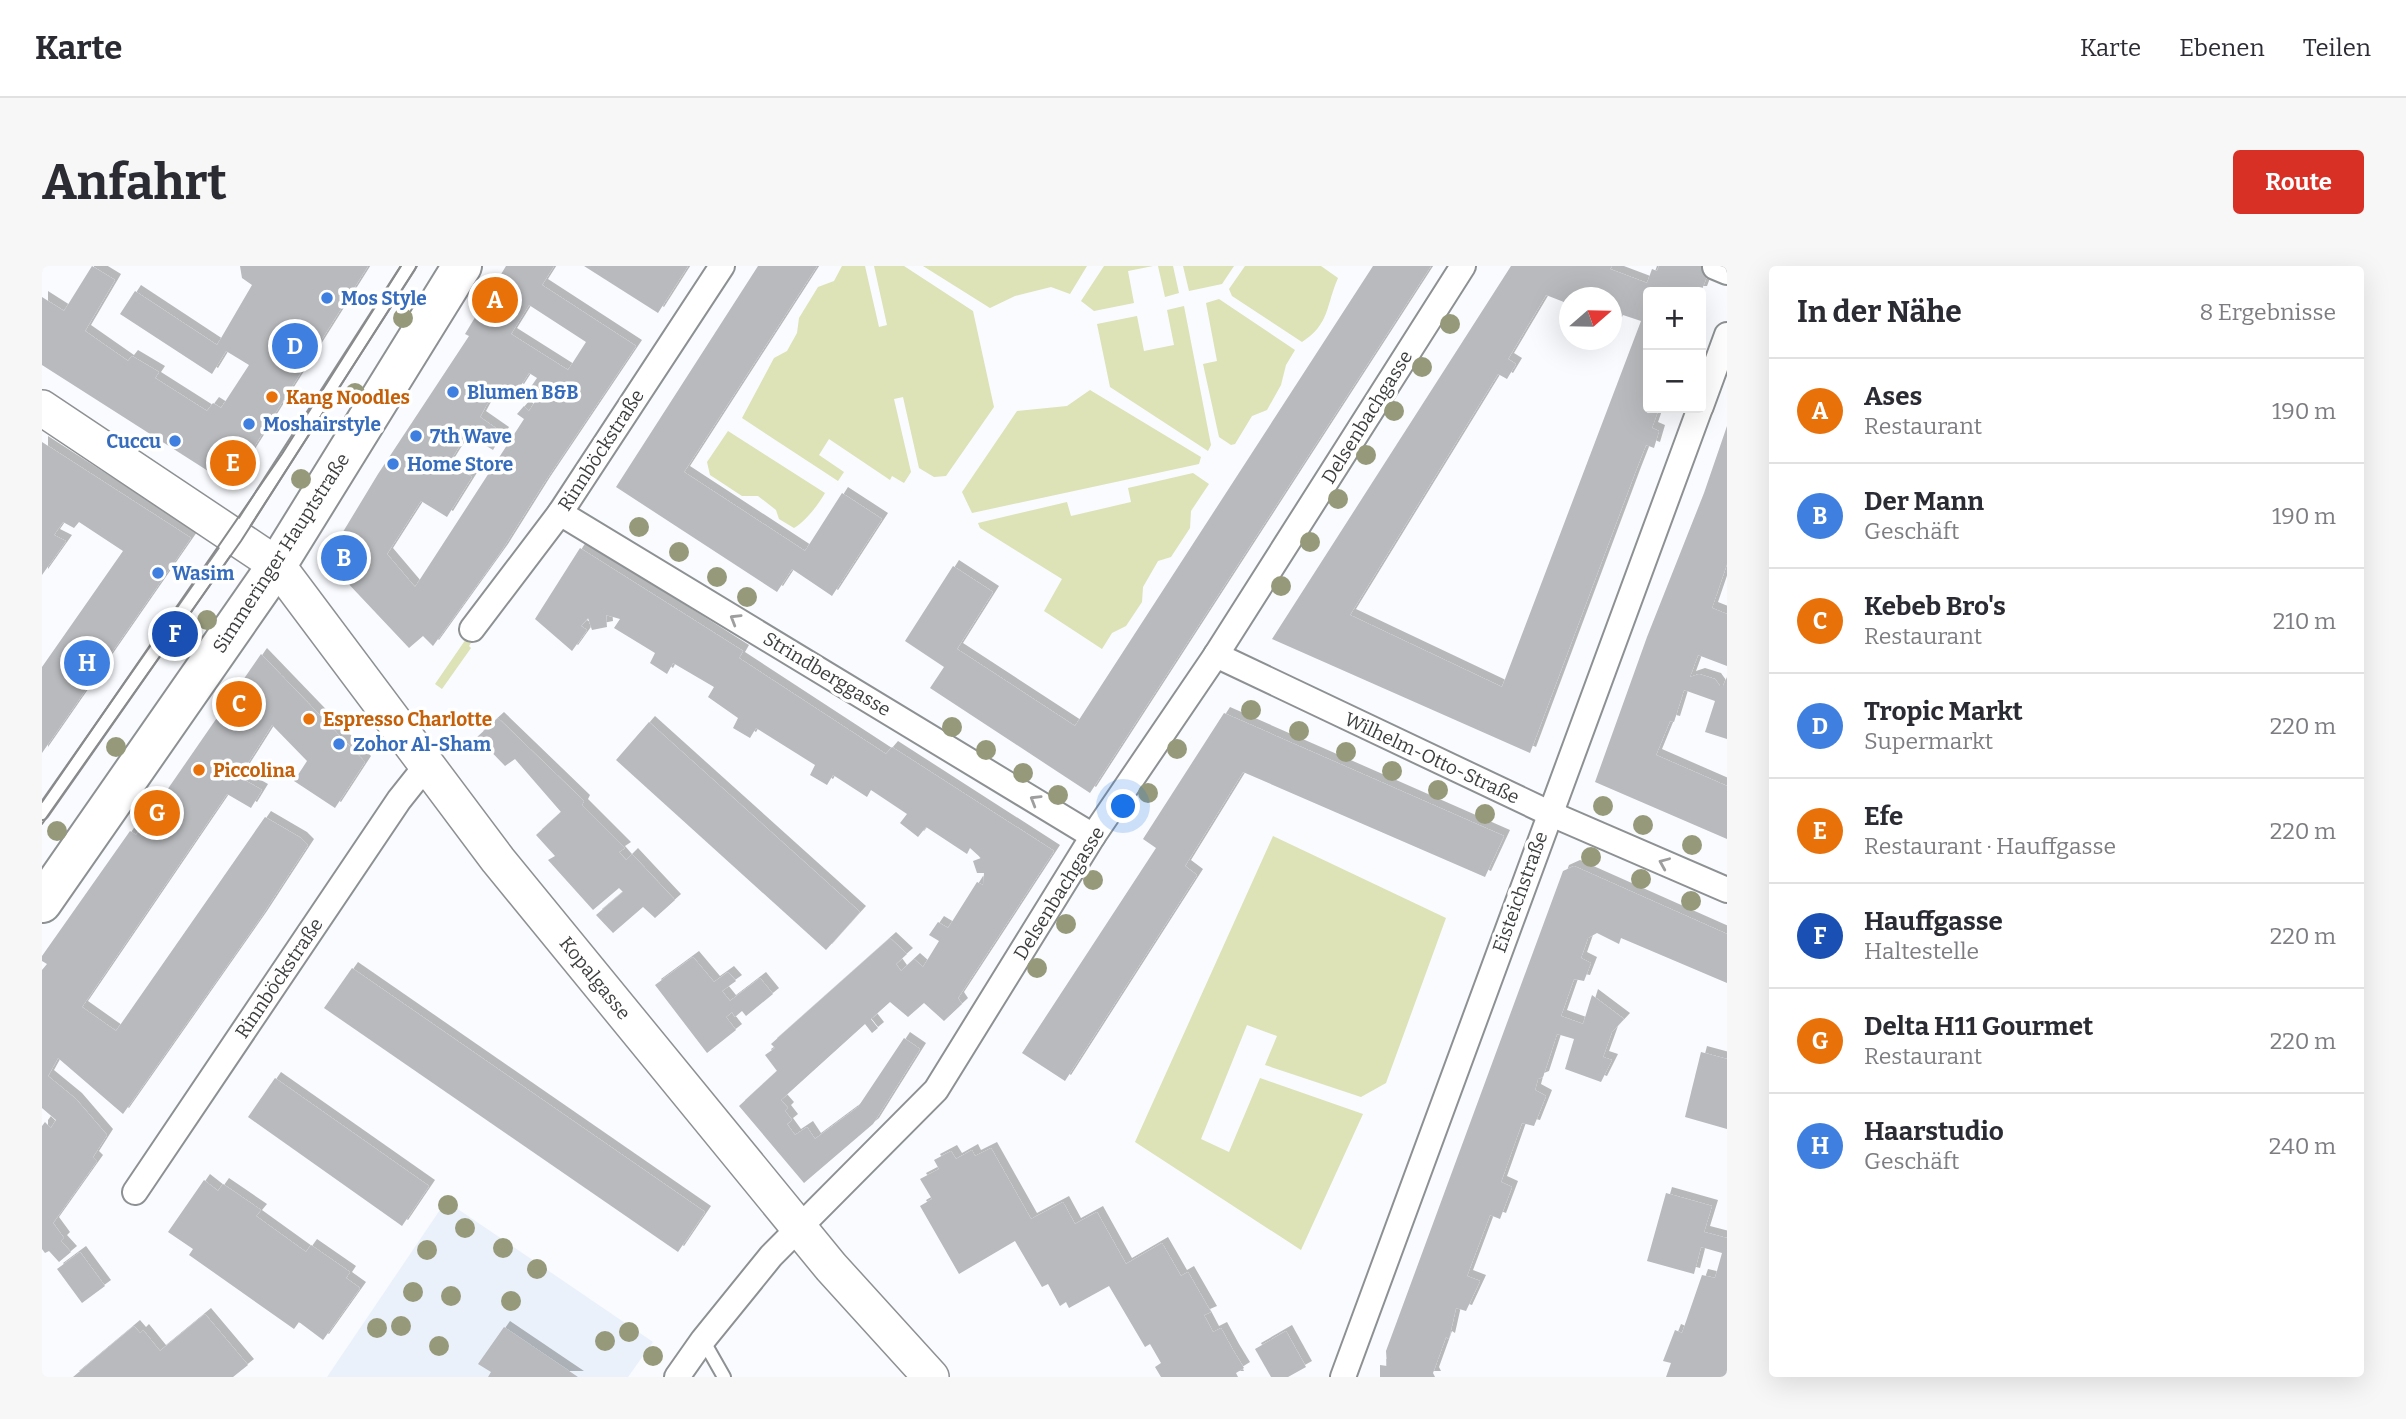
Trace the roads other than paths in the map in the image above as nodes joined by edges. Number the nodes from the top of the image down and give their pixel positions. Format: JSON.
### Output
{"nodes":[{"id":1,"x":409,"y":266,"type":"edge"},
{"id":2,"x":462,"y":266,"type":"edge"},
{"id":3,"x":722,"y":266,"type":"edge"},
{"id":4,"x":1463,"y":266,"type":"edge"},
{"id":5,"x":1727,"y":335,"type":"edge"},
{"id":6,"x":1706,"y":391,"type":"edge"},
{"id":7,"x":42,"y":408,"type":"edge"},
{"id":8,"x":1698,"y":413,"type":"edge"},
{"id":9,"x":560,"y":513,"type":"junction"},
{"id":10,"x":235,"y":537,"type":"junction"},
{"id":11,"x":277,"y":565,"type":"junction"},
{"id":12,"x":472,"y":629,"type":"dead end"},
{"id":13,"x":1216,"y":655,"type":"junction"},
{"id":14,"x":426,"y":766,"type":"junction"},
{"id":15,"x":42,"y":813,"type":"edge"},
{"id":16,"x":1549,"y":813,"type":"junction"},
{"id":17,"x":1093,"y":836,"type":"junction"},
{"id":18,"x":1727,"y":890,"type":"edge"},
{"id":19,"x":42,"y":903,"type":"edge"},
{"id":20,"x":135,"y":1192,"type":"dead end"},
{"id":21,"x":799,"y":1228,"type":"junction"},
{"id":22,"x":703,"y":1340,"type":"junction"},
{"id":23,"x":677,"y":1377,"type":"edge"},
{"id":24,"x":724,"y":1377,"type":"edge"},
{"id":25,"x":931,"y":1377,"type":"edge"},
{"id":26,"x":1343,"y":1377,"type":"edge"}],
"edges":[{"from":1,"to":10,"type":"lane"},
{"from":2,"to":11,"type":"main road","name":"Simmeringer Hauptstraße"},
{"from":3,"to":9,"type":"street","name":"Rinnböckstraße"},
{"from":4,"to":13,"type":"street","name":"Delsenbachgasse"},
{"from":5,"to":6,"type":"street","name":"Eisteichstraße"},
{"from":7,"to":10,"type":"street","name":"Kopalgasse"},
{"from":8,"to":16,"type":"street","name":"Eisteichstraße"},
{"from":9,"to":12,"type":"street","name":"Rinnböckstraße"},
{"from":17,"to":9,"type":"street","name":"Strindberggasse","one_way":true},
{"from":10,"to":11,"type":"street","name":"Kopalgasse"},
{"from":10,"to":15,"type":"lane"},
{"from":11,"to":14,"type":"street","name":"Kopalgasse"},
{"from":11,"to":19,"type":"main road","name":"Simmeringer Hauptstraße"},
{"from":13,"to":16,"type":"street","name":"Wilhelm-Otto-Straße"},
{"from":13,"to":17,"type":"street","name":"Delsenbachgasse"},
{"from":14,"to":20,"type":"street","name":"Rinnböckstraße"},
{"from":14,"to":21,"type":"street","name":"Kopalgasse"},
{"from":18,"to":16,"type":"street","name":"Wilhelm-Otto-Straße","one_way":true},
{"from":16,"to":26,"type":"street","name":"Eisteichstraße"},
{"from":17,"to":21,"type":"street","name":"Delsenbachgasse"},
{"from":21,"to":22,"type":"street","name":"Delsenbachgasse"},
{"from":21,"to":25,"type":"street","name":"Kopalgasse"},
{"from":22,"to":23,"type":"street","name":"Delsenbachgasse"},
{"from":22,"to":24,"type":"lane"}]}
